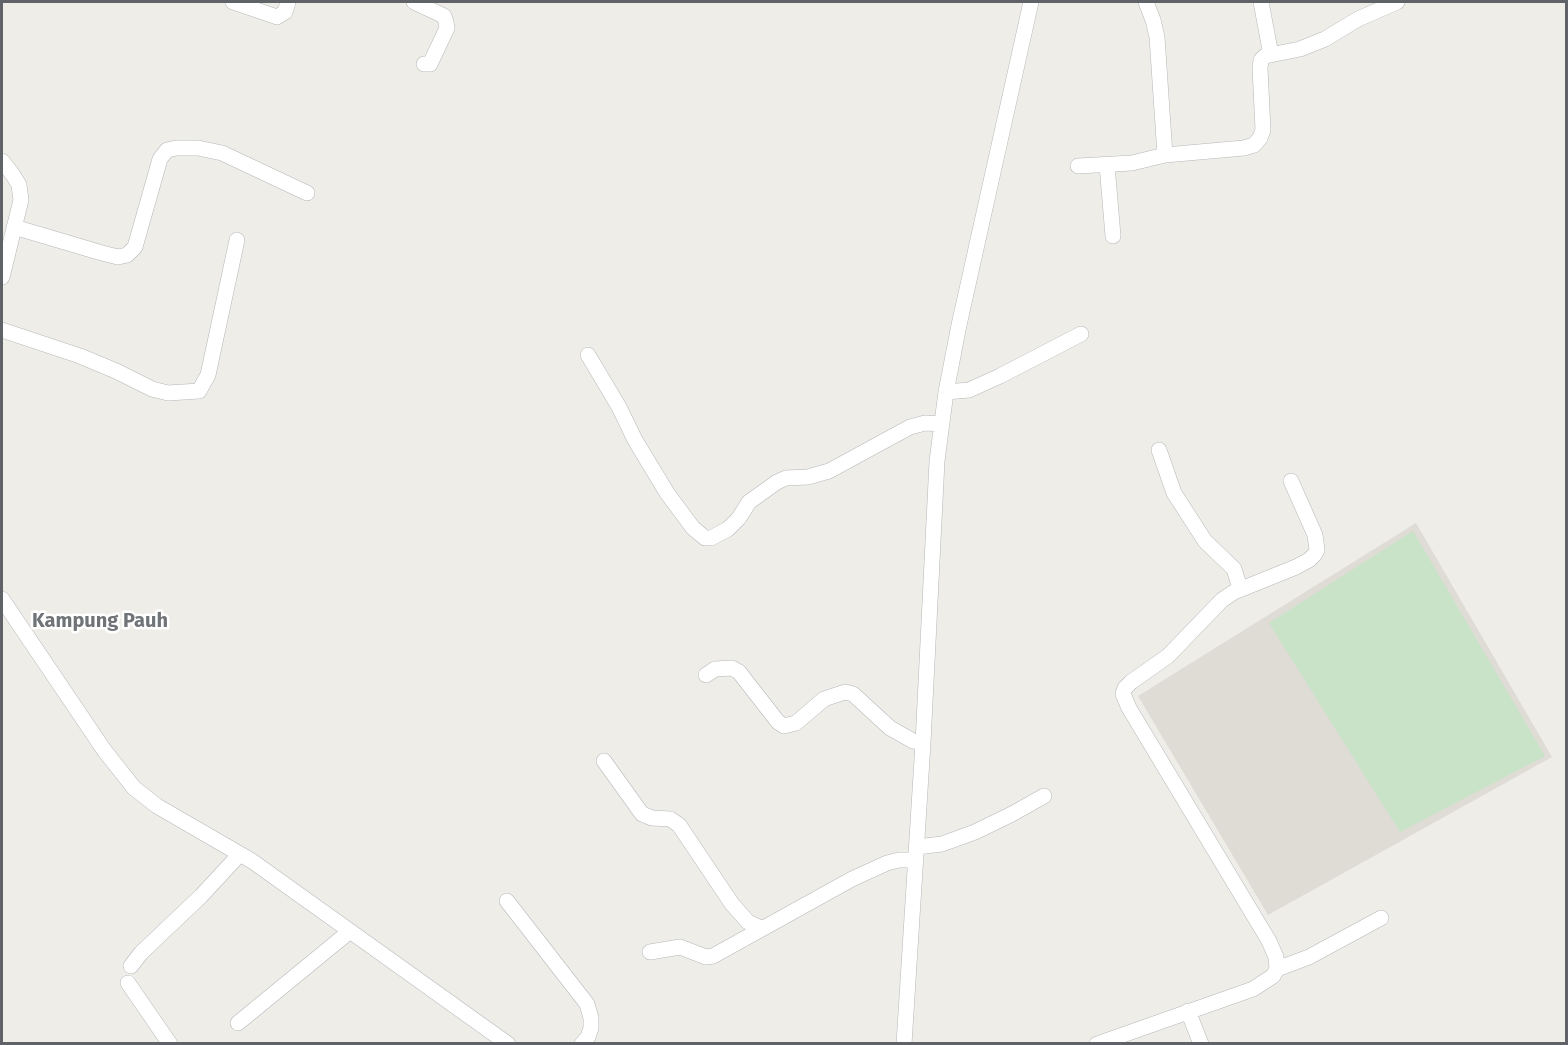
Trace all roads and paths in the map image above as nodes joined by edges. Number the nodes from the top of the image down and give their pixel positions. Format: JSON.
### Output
{"nodes":[{"id":1,"x":233,"y":2,"type":"edge"},
{"id":2,"x":288,"y":2,"type":"edge"},
{"id":3,"x":414,"y":2,"type":"edge"},
{"id":4,"x":1031,"y":2,"type":"edge"},
{"id":5,"x":1146,"y":2,"type":"edge"},
{"id":6,"x":1261,"y":2,"type":"edge"},
{"id":7,"x":1397,"y":2,"type":"edge"},
{"id":8,"x":1271,"y":55,"type":"junction"},
{"id":9,"x":424,"y":64,"type":"dead end"},
{"id":10,"x":1165,"y":155,"type":"junction"},
{"id":11,"x":2,"y":161,"type":"edge"},
{"id":12,"x":1107,"y":165,"type":"junction"},
{"id":13,"x":1078,"y":166,"type":"dead end"},
{"id":14,"x":307,"y":193,"type":"dead end"},
{"id":15,"x":14,"y":227,"type":"junction"},
{"id":16,"x":1113,"y":236,"type":"dead end"},
{"id":17,"x":237,"y":240,"type":"dead end"},
{"id":18,"x":2,"y":277,"type":"edge"},
{"id":19,"x":2,"y":330,"type":"edge"},
{"id":20,"x":1081,"y":334,"type":"dead end"},
{"id":21,"x":588,"y":355,"type":"dead end"},
{"id":22,"x":946,"y":392,"type":"junction"},
{"id":23,"x":942,"y":424,"type":"junction"},
{"id":24,"x":1160,"y":450,"type":"dead end"},
{"id":25,"x":1291,"y":481,"type":"dead end"},
{"id":26,"x":1240,"y":588,"type":"junction"},
{"id":27,"x":2,"y":599,"type":"edge"},
{"id":28,"x":706,"y":675,"type":"dead end"},
{"id":29,"x":923,"y":743,"type":"junction"},
{"id":30,"x":604,"y":761,"type":"dead end"},
{"id":31,"x":1044,"y":796,"type":"dead end"},
{"id":32,"x":240,"y":854,"type":"junction"},
{"id":33,"x":916,"y":854,"type":"junction"},
{"id":34,"x":507,"y":901,"type":"dead end"},
{"id":35,"x":1381,"y":918,"type":"dead end"},
{"id":36,"x":761,"y":928,"type":"junction"},
{"id":37,"x":349,"y":932,"type":"junction"},
{"id":38,"x":650,"y":952,"type":"dead end"},
{"id":39,"x":131,"y":966,"type":"dead end"},
{"id":40,"x":1277,"y":969,"type":"junction"},
{"id":41,"x":128,"y":983,"type":"dead end"},
{"id":42,"x":1188,"y":1011,"type":"junction"},
{"id":43,"x":238,"y":1023,"type":"dead end"},
{"id":44,"x":170,"y":1044,"type":"edge"},
{"id":45,"x":508,"y":1044,"type":"edge"},
{"id":46,"x":582,"y":1044,"type":"edge"},
{"id":47,"x":904,"y":1044,"type":"edge"},
{"id":48,"x":1097,"y":1044,"type":"edge"},
{"id":49,"x":1201,"y":1044,"type":"edge"}],
"edges":[{"from":1,"to":2,"type":"street"},
{"from":3,"to":9,"type":"street"},
{"from":4,"to":22,"type":"street"},
{"from":5,"to":10,"type":"street"},
{"from":6,"to":8,"type":"street"},
{"from":7,"to":8,"type":"street"},
{"from":8,"to":10,"type":"street"},
{"from":10,"to":12,"type":"street"},
{"from":11,"to":15,"type":"street"},
{"from":12,"to":13,"type":"street"},
{"from":12,"to":16,"type":"street"},
{"from":14,"to":15,"type":"street"},
{"from":15,"to":18,"type":"street"},
{"from":17,"to":19,"type":"street"},
{"from":20,"to":22,"type":"street"},
{"from":21,"to":23,"type":"street"},
{"from":22,"to":23,"type":"street"},
{"from":23,"to":29,"type":"street"},
{"from":24,"to":26,"type":"street"},
{"from":25,"to":26,"type":"street"},
{"from":26,"to":40,"type":"street"},
{"from":27,"to":32,"type":"street"},
{"from":28,"to":29,"type":"street"},
{"from":29,"to":33,"type":"street"},
{"from":30,"to":36,"type":"street"},
{"from":31,"to":33,"type":"street"},
{"from":32,"to":37,"type":"street"},
{"from":32,"to":39,"type":"street"},
{"from":33,"to":36,"type":"street"},
{"from":33,"to":47,"type":"street"},
{"from":34,"to":46,"type":"street"},
{"from":35,"to":40,"type":"street"},
{"from":36,"to":38,"type":"street"},
{"from":37,"to":43,"type":"street"},
{"from":37,"to":45,"type":"street"},
{"from":40,"to":42,"type":"street"},
{"from":41,"to":44,"type":"street"},
{"from":42,"to":48,"type":"street"},
{"from":42,"to":49,"type":"street"}]}
